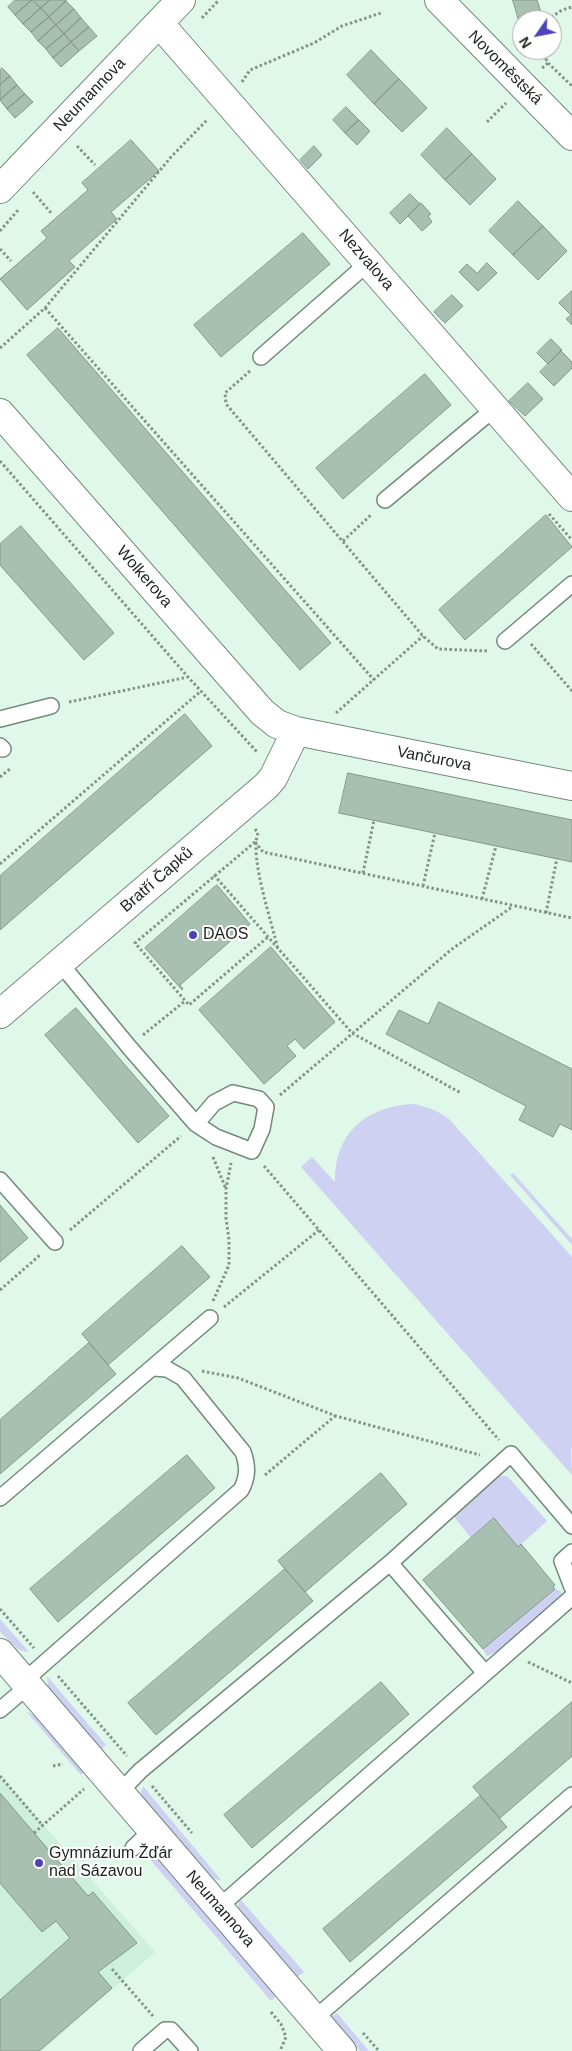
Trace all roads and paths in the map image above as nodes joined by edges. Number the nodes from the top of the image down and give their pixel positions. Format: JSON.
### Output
{"nodes":[{"id":1,"x":181,"y":0,"type":"edge"},
{"id":2,"x":439,"y":0,"type":"edge"},
{"id":3,"x":381,"y":14,"type":"dead end"},
{"id":4,"x":159,"y":23,"type":"junction"},
{"id":5,"x":548,"y":63,"type":"dead end"},
{"id":6,"x":572,"y":86,"type":"edge"},
{"id":7,"x":228,"y":102,"type":"junction"},
{"id":8,"x":207,"y":120,"type":"dead end"},
{"id":9,"x":572,"y":136,"type":"edge"},
{"id":10,"x":78,"y":146,"type":"dead end"},
{"id":11,"x":95,"y":166,"type":"dead end"},
{"id":12,"x":0,"y":189,"type":"edge"},
{"id":13,"x":28,"y":199,"type":"dead end"},
{"id":14,"x":22,"y":205,"type":"dead end"},
{"id":15,"x":52,"y":214,"type":"dead end"},
{"id":16,"x":0,"y":231,"type":"edge"},
{"id":17,"x":0,"y":249,"type":"edge"},
{"id":18,"x":11,"y":261,"type":"dead end"},
{"id":19,"x":368,"y":263,"type":"junction"},
{"id":20,"x":45,"y":308,"type":"junction"},
{"id":21,"x":0,"y":348,"type":"edge"},
{"id":22,"x":261,"y":357,"type":"joint"},
{"id":23,"x":495,"y":408,"type":"junction"},
{"id":24,"x":0,"y":412,"type":"edge"},
{"id":25,"x":0,"y":461,"type":"edge"},
{"id":26,"x":572,"y":497,"type":"edge"},
{"id":27,"x":385,"y":500,"type":"joint"},
{"id":28,"x":343,"y":541,"type":"junction"},
{"id":29,"x":572,"y":584,"type":"edge"},
{"id":30,"x":519,"y":630,"type":"junction"},
{"id":31,"x":423,"y":636,"type":"junction"},
{"id":32,"x":505,"y":641,"type":"joint"},
{"id":33,"x":188,"y":677,"type":"junction"},
{"id":34,"x":374,"y":680,"type":"junction"},
{"id":35,"x":201,"y":691,"type":"junction"},
{"id":36,"x":572,"y":691,"type":"edge"},
{"id":37,"x":51,"y":706,"type":"joint"},
{"id":38,"x":331,"y":717,"type":"dead end"},
{"id":39,"x":0,"y":719,"type":"edge"},
{"id":40,"x":296,"y":731,"type":"junction"},
{"id":41,"x":264,"y":760,"type":"dead end"},
{"id":42,"x":572,"y":786,"type":"edge"},
{"id":43,"x":374,"y":820,"type":"dead end"},
{"id":44,"x":435,"y":833,"type":"dead end"},
{"id":45,"x":255,"y":842,"type":"junction"},
{"id":46,"x":496,"y":846,"type":"dead end"},
{"id":47,"x":557,"y":858,"type":"dead end"},
{"id":48,"x":0,"y":864,"type":"edge"},
{"id":49,"x":363,"y":873,"type":"junction"},
{"id":50,"x":214,"y":875,"type":"junction"},
{"id":51,"x":424,"y":886,"type":"junction"},
{"id":52,"x":482,"y":900,"type":"junction"},
{"id":53,"x":513,"y":906,"type":"junction"},
{"id":54,"x":546,"y":913,"type":"junction"},
{"id":55,"x":572,"y":918,"type":"edge"},
{"id":56,"x":268,"y":937,"type":"junction"},
{"id":57,"x":278,"y":949,"type":"junction"},
{"id":58,"x":60,"y":963,"type":"junction"},
{"id":59,"x":185,"y":1001,"type":"junction"},
{"id":60,"x":0,"y":1014,"type":"edge"},
{"id":61,"x":352,"y":1034,"type":"junction"},
{"id":62,"x":128,"y":1047,"type":"junction"},
{"id":63,"x":461,"y":1093,"type":"dead end"},
{"id":64,"x":266,"y":1107,"type":"junction"},
{"id":65,"x":196,"y":1124,"type":"junction"},
{"id":66,"x":246,"y":1149,"type":"junction"},
{"id":67,"x":0,"y":1180,"type":"edge"},
{"id":68,"x":319,"y":1230,"type":"junction"},
{"id":69,"x":55,"y":1242,"type":"junction"},
{"id":70,"x":0,"y":1290,"type":"edge"},
{"id":71,"x":210,"y":1318,"type":"junction"},
{"id":72,"x":154,"y":1368,"type":"junction"},
{"id":73,"x":183,"y":1378,"type":"junction"},
{"id":74,"x":336,"y":1416,"type":"junction"},
{"id":75,"x":506,"y":1457,"type":"junction"},
{"id":76,"x":241,"y":1490,"type":"junction"},
{"id":77,"x":0,"y":1498,"type":"edge"},
{"id":78,"x":572,"y":1526,"type":"edge"},
{"id":79,"x":572,"y":1552,"type":"edge"},
{"id":80,"x":390,"y":1563,"type":"junction"},
{"id":81,"x":572,"y":1587,"type":"edge"},
{"id":82,"x":572,"y":1597,"type":"edge"},
{"id":83,"x":0,"y":1609,"type":"edge"},
{"id":84,"x":0,"y":1653,"type":"edge"},
{"id":85,"x":502,"y":1658,"type":"junction"},
{"id":86,"x":47,"y":1663,"type":"junction"},
{"id":87,"x":485,"y":1673,"type":"junction"},
{"id":88,"x":26,"y":1683,"type":"junction"},
{"id":89,"x":572,"y":1684,"type":"edge"},
{"id":90,"x":0,"y":1710,"type":"edge"},
{"id":91,"x":115,"y":1744,"type":"dead end"},
{"id":92,"x":0,"y":1776,"type":"edge"},
{"id":93,"x":84,"y":1789,"type":"dead end"},
{"id":94,"x":120,"y":1792,"type":"junction"},
{"id":95,"x":572,"y":1794,"type":"edge"},
{"id":96,"x":43,"y":1826,"type":"junction"},
{"id":97,"x":152,"y":1830,"type":"junction"},
{"id":98,"x":34,"y":1833,"type":"dead end"},
{"id":99,"x":132,"y":1848,"type":"dead end"},
{"id":100,"x":219,"y":1907,"type":"junction"},
{"id":101,"x":112,"y":1969,"type":"dead end"},
{"id":102,"x":269,"y":2009,"type":"dead end"},
{"id":103,"x":314,"y":2019,"type":"junction"},
{"id":104,"x":165,"y":2030,"type":"junction"},
{"id":105,"x":337,"y":2049,"type":"edge"},
{"id":106,"x":141,"y":2051,"type":"edge"},
{"id":107,"x":190,"y":2051,"type":"edge"},
{"id":108,"x":280,"y":2051,"type":"edge"}],
"edges":[{"from":1,"to":4,"type":"street","name":"Neumannova"},
{"from":2,"to":9,"type":"street","name":"Novoměstská"},
{"from":3,"to":7,"type":"path"},
{"from":4,"to":7,"type":"street","name":"Nezvalova"},
{"from":4,"to":12,"type":"street","name":"Neumannova"},
{"from":5,"to":6,"type":"path"},
{"from":7,"to":19,"type":"street","name":"Nezvalova"},
{"from":8,"to":20,"type":"path"},
{"from":10,"to":11,"type":"path"},
{"from":13,"to":15,"type":"path"},
{"from":14,"to":16,"type":"path"},
{"from":17,"to":18,"type":"path"},
{"from":19,"to":22,"type":"lane"},
{"from":19,"to":23,"type":"street","name":"Nezvalova"},
{"from":20,"to":21,"type":"path"},
{"from":20,"to":34,"type":"path"},
{"from":22,"to":28,"type":"path"},
{"from":23,"to":26,"type":"street","name":"Nezvalova"},
{"from":23,"to":27,"type":"lane"},
{"from":24,"to":40,"type":"street","name":"Wolkerova"},
{"from":25,"to":33,"type":"path"},
{"from":27,"to":28,"type":"path"},
{"from":28,"to":31,"type":"path"},
{"from":29,"to":30,"type":"lane"},
{"from":30,"to":32,"type":"lane"},
{"from":30,"to":36,"type":"path"},
{"from":31,"to":32,"type":"path"},
{"from":31,"to":34,"type":"path"},
{"from":33,"to":35,"type":"path"},
{"from":33,"to":37,"type":"path"},
{"from":34,"to":38,"type":"path"},
{"from":35,"to":41,"type":"path"},
{"from":35,"to":48,"type":"path"},
{"from":37,"to":39,"type":"lane"},
{"from":40,"to":42,"type":"street","name":"Vančurova"},
{"from":40,"to":58,"type":"street","name":"Bratří Čapků"},
{"from":43,"to":49,"type":"path"},
{"from":44,"to":51,"type":"path"},
{"from":45,"to":49,"type":"path"},
{"from":45,"to":50,"type":"path"},
{"from":45,"to":57,"type":"path"},
{"from":46,"to":52,"type":"path"},
{"from":47,"to":54,"type":"path"},
{"from":49,"to":51,"type":"path"},
{"from":50,"to":56,"type":"path"},
{"from":50,"to":59,"type":"path"},
{"from":51,"to":52,"type":"path"},
{"from":52,"to":53,"type":"path"},
{"from":53,"to":54,"type":"path"},
{"from":53,"to":61,"type":"path"},
{"from":54,"to":55,"type":"path"},
{"from":56,"to":57,"type":"path"},
{"from":56,"to":59,"type":"path"},
{"from":57,"to":61,"type":"path"},
{"from":58,"to":60,"type":"street","name":"Bratří Čapků"},
{"from":58,"to":62,"type":"lane"},
{"from":59,"to":62,"type":"path"},
{"from":61,"to":63,"type":"path"},
{"from":61,"to":64,"type":"path"},
{"from":62,"to":65,"type":"lane"},
{"from":64,"to":65,"type":"lane"},
{"from":64,"to":66,"type":"lane"},
{"from":65,"to":66,"type":"lane"},
{"from":65,"to":69,"type":"path"},
{"from":66,"to":68,"type":"path"},
{"from":66,"to":71,"type":"path"},
{"from":67,"to":69,"type":"lane"},
{"from":68,"to":71,"type":"path"},
{"from":68,"to":75,"type":"path"},
{"from":69,"to":70,"type":"path"},
{"from":71,"to":72,"type":"lane"},
{"from":72,"to":73,"type":"lane"},
{"from":72,"to":77,"type":"lane"},
{"from":73,"to":74,"type":"path"},
{"from":73,"to":76,"type":"lane"},
{"from":74,"to":75,"type":"path"},
{"from":74,"to":76,"type":"path"},
{"from":75,"to":78,"type":"lane"},
{"from":75,"to":80,"type":"lane"},
{"from":76,"to":86,"type":"lane"},
{"from":79,"to":81,"type":"lane"},
{"from":80,"to":87,"type":"lane"},
{"from":80,"to":94,"type":"lane"},
{"from":82,"to":85,"type":"lane"},
{"from":83,"to":86,"type":"path"},
{"from":84,"to":88,"type":"street","name":"Neumannova"},
{"from":85,"to":87,"type":"lane"},
{"from":85,"to":89,"type":"path"},
{"from":86,"to":88,"type":"lane"},
{"from":86,"to":91,"type":"path"},
{"from":87,"to":100,"type":"lane"},
{"from":88,"to":90,"type":"lane"},
{"from":88,"to":94,"type":"street","name":"Neumannova"},
{"from":92,"to":96,"type":"path"},
{"from":93,"to":96,"type":"path"},
{"from":94,"to":97,"type":"street","name":"Neumannova"},
{"from":95,"to":103,"type":"lane"},
{"from":96,"to":98,"type":"path"},
{"from":97,"to":99,"type":"lane"},
{"from":97,"to":100,"type":"street","name":"Neumannova"},
{"from":100,"to":103,"type":"street","name":"Neumannova"},
{"from":101,"to":104,"type":"path"},
{"from":102,"to":108,"type":"path"},
{"from":103,"to":105,"type":"street","name":"Neumannova"},
{"from":104,"to":106,"type":"lane"},
{"from":104,"to":107,"type":"lane"}]}
